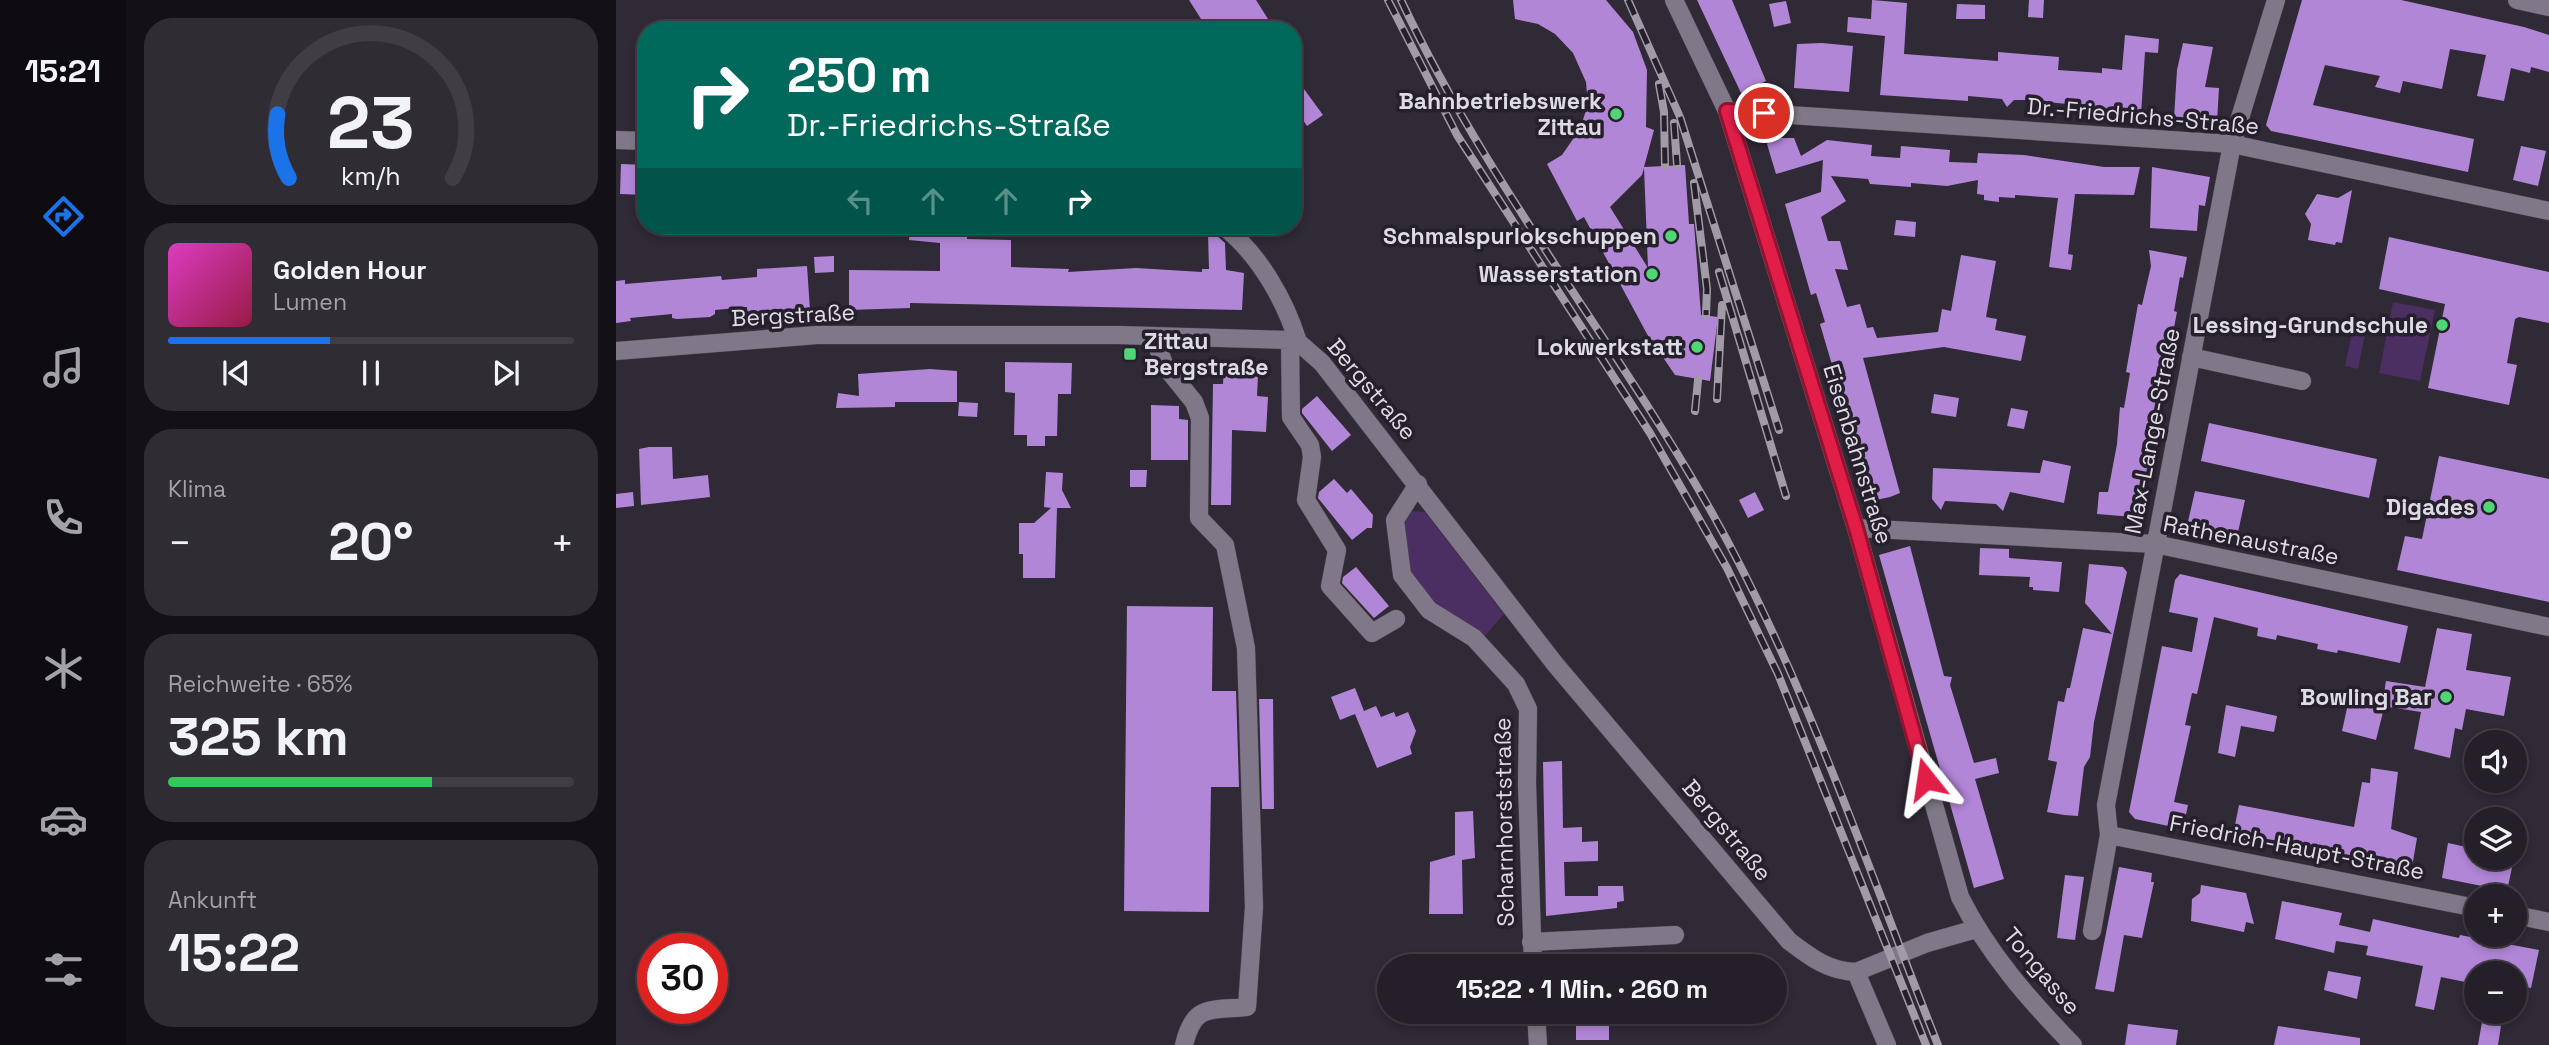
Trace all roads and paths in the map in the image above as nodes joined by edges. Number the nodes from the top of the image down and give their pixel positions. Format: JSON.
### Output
{"nodes":[{"id":1,"x":1674,"y":0,"type":"edge"},
{"id":2,"x":2276,"y":0,"type":"edge"},
{"id":3,"x":2517,"y":0,"type":"edge"},
{"id":4,"x":2549,"y":7,"type":"edge"},
{"id":5,"x":1727,"y":111,"type":"junction"},
{"id":6,"x":616,"y":140,"type":"edge"},
{"id":7,"x":637,"y":141,"type":"edge"},
{"id":8,"x":2232,"y":144,"type":"junction"},
{"id":9,"x":2549,"y":211,"type":"edge"},
{"id":10,"x":1232,"y":235,"type":"edge"},
{"id":11,"x":1153,"y":336,"type":"junction"},
{"id":12,"x":1294,"y":341,"type":"junction"},
{"id":13,"x":616,"y":351,"type":"edge"},
{"id":14,"x":2191,"y":357,"type":"junction"},
{"id":15,"x":2302,"y":381,"type":"dead end"},
{"id":16,"x":1418,"y":484,"type":"junction"},
{"id":17,"x":1856,"y":528,"type":"junction"},
{"id":18,"x":2155,"y":544,"type":"junction"},
{"id":19,"x":1396,"y":620,"type":"dead end"},
{"id":20,"x":2549,"y":627,"type":"edge"},
{"id":21,"x":2109,"y":835,"type":"junction"},
{"id":22,"x":2464,"y":906,"type":"edge"},
{"id":23,"x":2527,"y":917,"type":"edge"},
{"id":24,"x":2549,"y":922,"type":"edge"},
{"id":25,"x":1976,"y":929,"type":"junction"},
{"id":26,"x":2092,"y":931,"type":"dead end"},
{"id":27,"x":1675,"y":935,"type":"dead end"},
{"id":28,"x":1531,"y":942,"type":"junction"},
{"id":29,"x":1532,"y":954,"type":"edge"},
{"id":30,"x":1856,"y":972,"type":"junction"},
{"id":31,"x":1537,"y":1024,"type":"edge"},
{"id":32,"x":1184,"y":1045,"type":"edge"},
{"id":33,"x":1538,"y":1045,"type":"edge"},
{"id":34,"x":1887,"y":1045,"type":"edge"},
{"id":35,"x":2073,"y":1045,"type":"edge"}],
"edges":[{"from":1,"to":5,"type":"street","name":"Eisenbahnstraße"},
{"from":2,"to":8,"type":"street","name":"Max-Lange-Straße"},
{"from":3,"to":4,"type":"street"},
{"from":5,"to":8,"type":"street","name":"Dr.-Friedrichs-Straße"},
{"from":5,"to":17,"type":"street","name":"Eisenbahnstraße"},
{"from":6,"to":7,"type":"street"},
{"from":8,"to":9,"type":"street","name":"Dr.-Friedrichs-Straße"},
{"from":8,"to":14,"type":"street","name":"Max-Lange-Straße"},
{"from":10,"to":12,"type":"street"},
{"from":11,"to":12,"type":"street","name":"Bergstraße"},
{"from":11,"to":13,"type":"street","name":"Bergstraße"},
{"from":11,"to":32,"type":"street"},
{"from":12,"to":16,"type":"street","name":"Bergstraße"},
{"from":12,"to":19,"type":"street"},
{"from":14,"to":15,"type":"street"},
{"from":14,"to":18,"type":"street","name":"Max-Lange-Straße"},
{"from":16,"to":28,"type":"street","name":"Scharnhorststraße"},
{"from":16,"to":30,"type":"street","name":"Bergstraße"},
{"from":17,"to":18,"type":"street","name":"Rathenaustraße"},
{"from":17,"to":25,"type":"street","name":"Eisenbahnstraße"},
{"from":18,"to":20,"type":"street","name":"Rathenaustraße"},
{"from":18,"to":21,"type":"street","name":"Max-Lange-Straße"},
{"from":21,"to":22,"type":"street","name":"Friedrich-Haupt-Straße"},
{"from":21,"to":26,"type":"street","name":"Max-Lange-Straße"},
{"from":23,"to":24,"type":"street"},
{"from":25,"to":30,"type":"street","name":"Tongasse"},
{"from":25,"to":35,"type":"street","name":"Tongasse"},
{"from":27,"to":28,"type":"street"},
{"from":28,"to":29,"type":"street","name":"Scharnhorststraße"},
{"from":30,"to":34,"type":"street"},
{"from":31,"to":33,"type":"street"}]}
